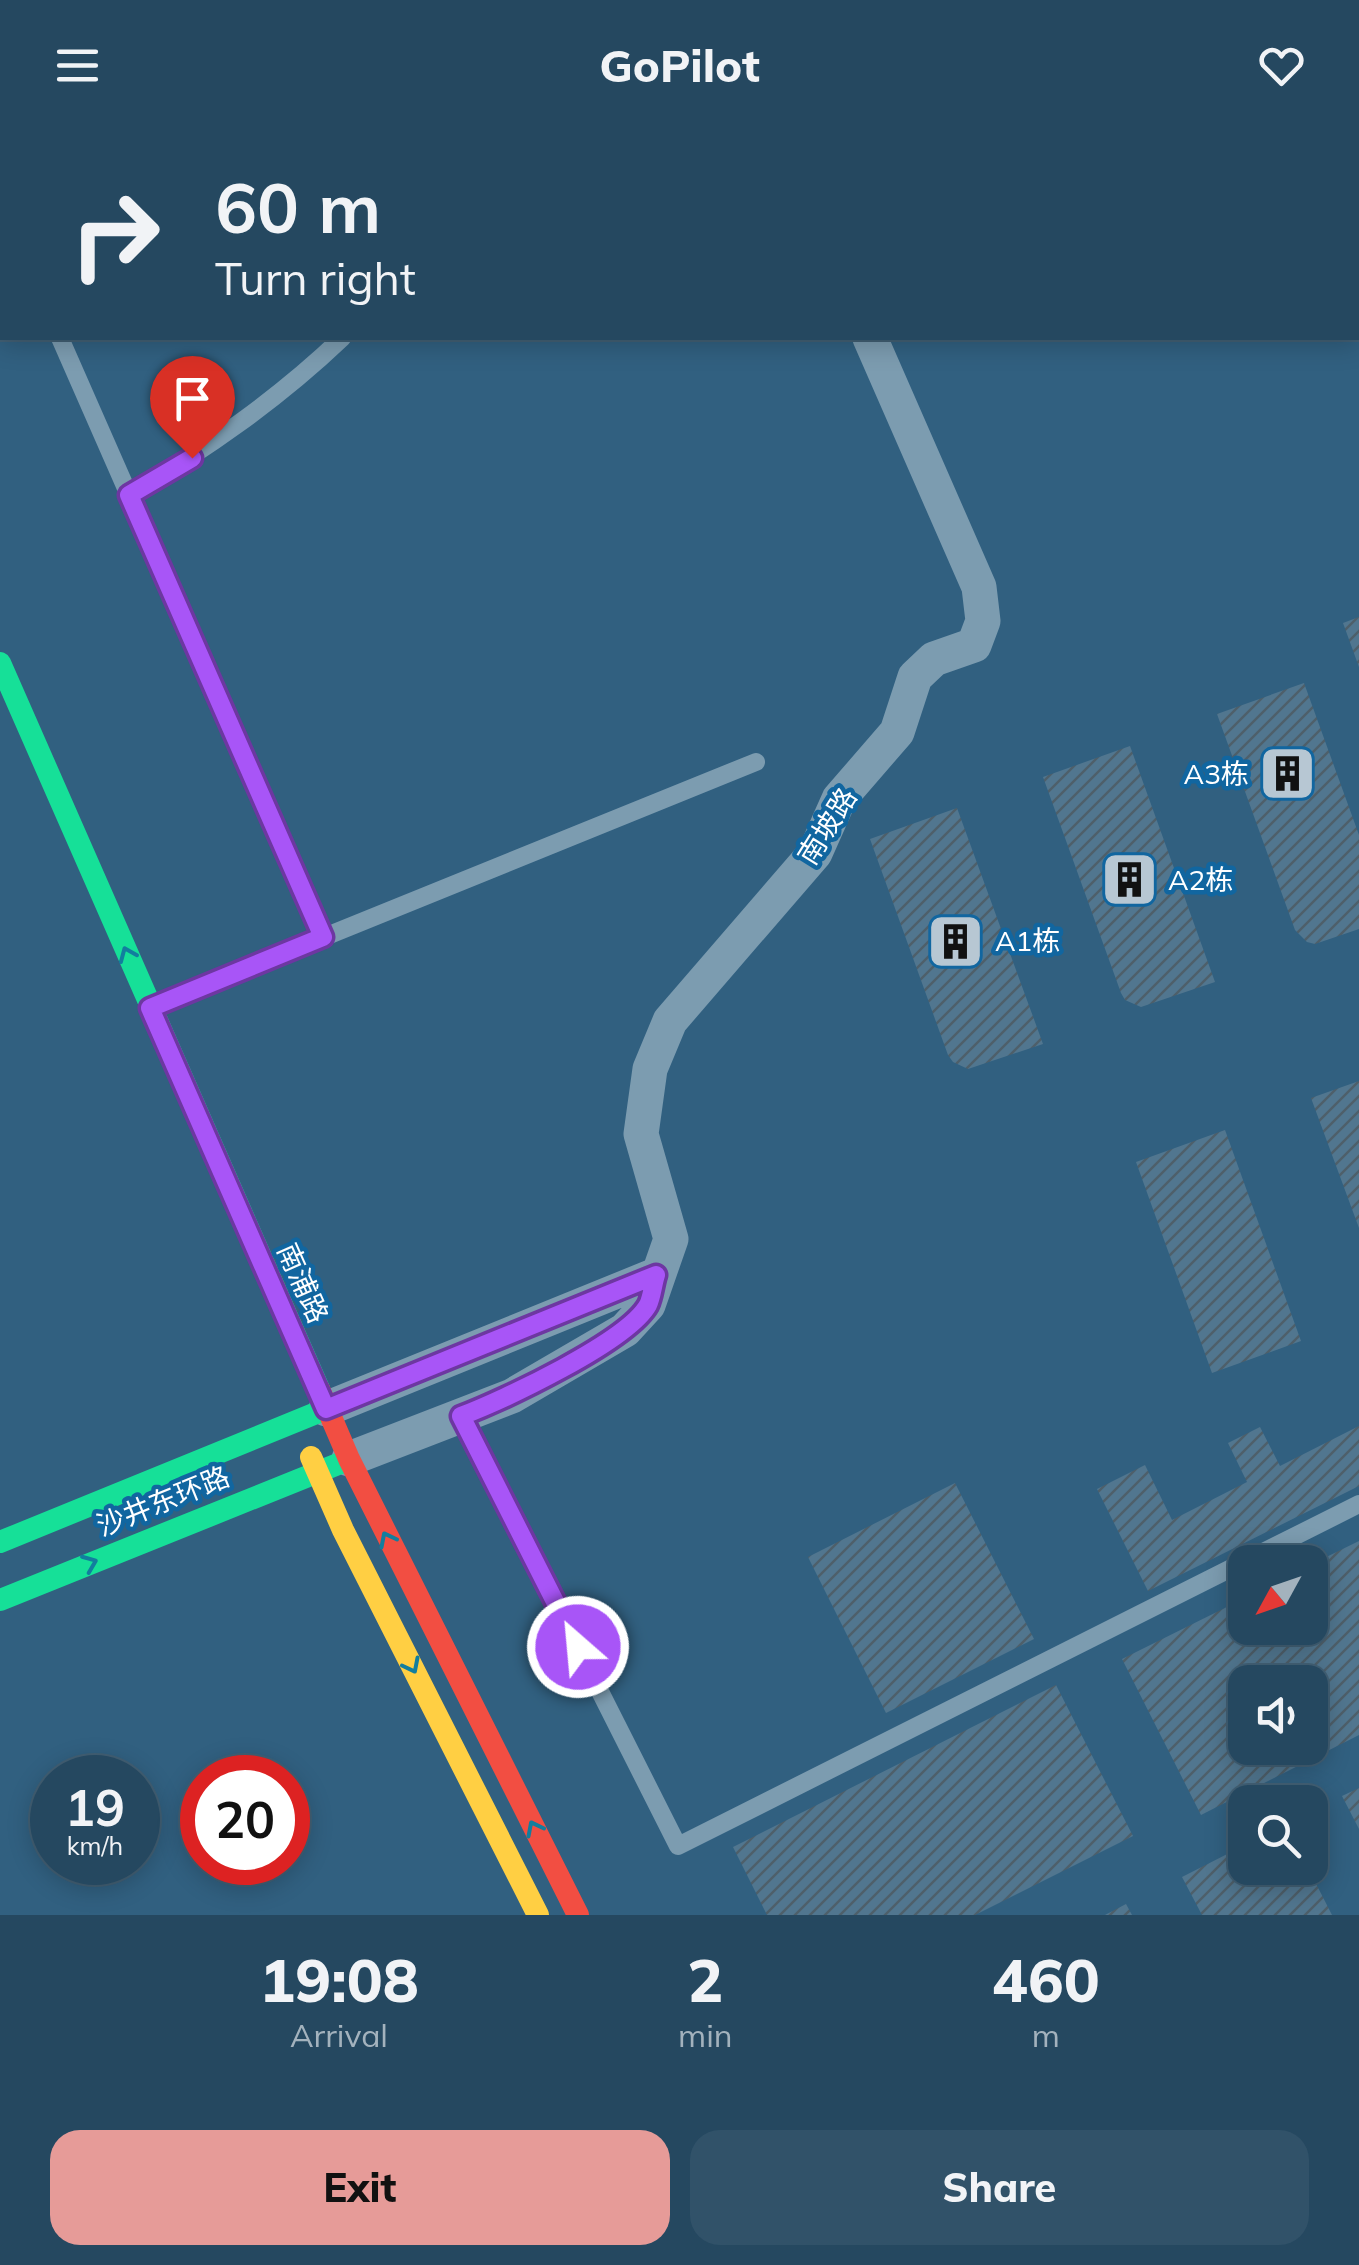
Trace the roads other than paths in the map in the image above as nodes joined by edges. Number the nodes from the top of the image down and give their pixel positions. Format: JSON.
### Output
{"nodes":[{"id":1,"x":61,"y":340,"type":"edge"},
{"id":2,"x":340,"y":340,"type":"edge"},
{"id":3,"x":871,"y":340,"type":"edge"},
{"id":4,"x":129,"y":495,"type":"junction"},
{"id":5,"x":0,"y":662,"type":"edge"},
{"id":6,"x":756,"y":762,"type":"dead end"},
{"id":7,"x":323,"y":937,"type":"junction"},
{"id":8,"x":150,"y":1008,"type":"junction"},
{"id":9,"x":656,"y":1275,"type":"junction"},
{"id":10,"x":302,"y":1411,"type":"junction"},
{"id":11,"x":461,"y":1416,"type":"junction"},
{"id":12,"x":333,"y":1466,"type":"junction"},
{"id":13,"x":1359,"y":1504,"type":"edge"},
{"id":14,"x":0,"y":1542,"type":"edge"},
{"id":15,"x":0,"y":1600,"type":"edge"},
{"id":16,"x":538,"y":1915,"type":"edge"},
{"id":17,"x":578,"y":1915,"type":"edge"}],
"edges":[{"from":1,"to":4,"type":"lane"},
{"from":2,"to":4,"type":"lane"},
{"from":3,"to":9,"type":"street","name":"南坡路"},
{"from":4,"to":7,"type":"lane"},
{"from":8,"to":5,"type":"street","name":"南浦路","one_way":true},
{"from":6,"to":7,"type":"lane"},
{"from":7,"to":8,"type":"lane"},
{"from":8,"to":10,"type":"street","name":"南浦路"},
{"from":9,"to":10,"type":"street"},
{"from":9,"to":11,"type":"street","name":"南坡路"},
{"from":10,"to":12,"type":"street","name":"南浦路"},
{"from":10,"to":12,"type":"street","name":"南浦路"},
{"from":10,"to":14,"type":"street","name":"沙井东环路"},
{"from":11,"to":12,"type":"street","name":"南坡路"},
{"from":11,"to":13,"type":"lane"},
{"from":15,"to":12,"type":"street","name":"沙井东环路","one_way":true},
{"from":12,"to":16,"type":"street","name":"南浦路","one_way":true},
{"from":17,"to":12,"type":"street","name":"南浦路","one_way":true}]}
